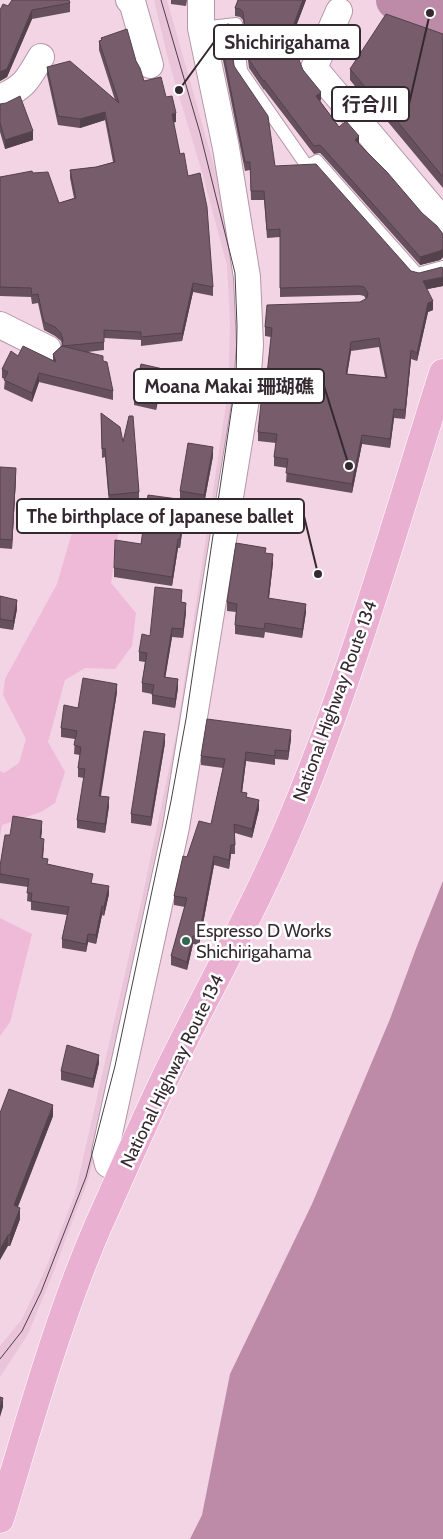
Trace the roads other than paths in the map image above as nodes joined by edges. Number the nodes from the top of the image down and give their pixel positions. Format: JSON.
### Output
{"nodes":[{"id":1,"x":129,"y":0,"type":"edge"},
{"id":2,"x":201,"y":0,"type":"edge"},
{"id":3,"x":339,"y":11,"type":"dead end"},
{"id":4,"x":201,"y":28,"type":"junction"},
{"id":5,"x":41,"y":57,"type":"dead end"},
{"id":6,"x":150,"y":65,"type":"dead end"},
{"id":7,"x":0,"y":98,"type":"edge"},
{"id":8,"x":443,"y":220,"type":"edge"},
{"id":9,"x":443,"y":267,"type":"edge"},
{"id":10,"x":0,"y":325,"type":"edge"},
{"id":11,"x":48,"y":349,"type":"dead end"},
{"id":12,"x":443,"y":373,"type":"edge"},
{"id":13,"x":122,"y":1172,"type":"junction"},
{"id":14,"x":0,"y":1520,"type":"edge"}],
"edges":[{"from":1,"to":6,"type":"street"},
{"from":2,"to":4,"type":"street"},
{"from":3,"to":8,"type":"street"},
{"from":4,"to":9,"type":"lane"},
{"from":4,"to":13,"type":"street"},
{"from":5,"to":7,"type":"street"},
{"from":10,"to":11,"type":"street"},
{"from":12,"to":13,"type":"highway","name":"National Highway Route 134"},
{"from":13,"to":14,"type":"highway","name":"National Highway Route 134"}]}
